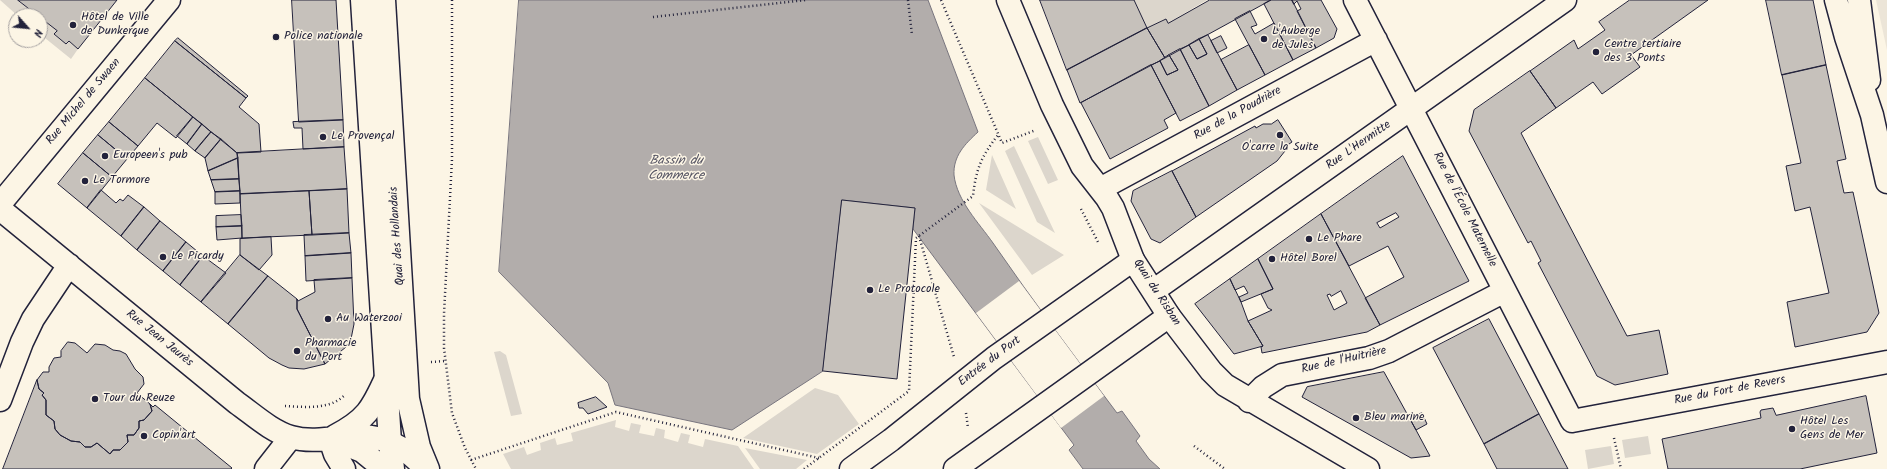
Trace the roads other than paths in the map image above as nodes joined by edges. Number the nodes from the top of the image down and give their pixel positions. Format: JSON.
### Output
{"nodes":[{"id":1,"x":169,"y":0,"type":"edge"},
{"id":2,"x":362,"y":0,"type":"edge"},
{"id":3,"x":384,"y":0,"type":"edge"},
{"id":4,"x":1008,"y":0,"type":"edge"},
{"id":5,"x":1355,"y":0,"type":"edge"},
{"id":6,"x":1565,"y":0,"type":"edge"},
{"id":7,"x":1836,"y":0,"type":"edge"},
{"id":8,"x":1859,"y":0,"type":"edge"},
{"id":9,"x":1376,"y":40,"type":"junction"},
{"id":10,"x":1412,"y":108,"type":"junction"},
{"id":11,"x":1872,"y":115,"type":"junction"},
{"id":12,"x":1887,"y":182,"type":"edge"},
{"id":13,"x":1100,"y":189,"type":"junction"},
{"id":14,"x":0,"y":204,"type":"edge"},
{"id":15,"x":0,"y":209,"type":"edge"},
{"id":16,"x":1133,"y":260,"type":"junction"},
{"id":17,"x":69,"y":265,"type":"junction"},
{"id":18,"x":1153,"y":291,"type":"junction"},
{"id":19,"x":1505,"y":291,"type":"junction"},
{"id":20,"x":1169,"y":316,"type":"junction"},
{"id":21,"x":1886,"y":367,"type":"edge"},
{"id":22,"x":386,"y":378,"type":"junction"},
{"id":23,"x":0,"y":400,"type":"edge"},
{"id":24,"x":1249,"y":401,"type":"junction"},
{"id":25,"x":1572,"y":421,"type":"joint"},
{"id":26,"x":291,"y":437,"type":"junction"},
{"id":27,"x":330,"y":439,"type":"junction"},
{"id":28,"x":390,"y":442,"type":"junction"},
{"id":29,"x":266,"y":469,"type":"edge"},
{"id":30,"x":344,"y":469,"type":"edge"},
{"id":31,"x":384,"y":469,"type":"edge"},
{"id":32,"x":393,"y":469,"type":"edge"},
{"id":33,"x":425,"y":469,"type":"edge"},
{"id":34,"x":428,"y":469,"type":"edge"},
{"id":35,"x":850,"y":469,"type":"edge"},
{"id":36,"x":955,"y":469,"type":"edge"},
{"id":37,"x":1368,"y":469,"type":"edge"}],
"edges":[{"from":1,"to":14,"type":"street","name":"Rue Michel de Swaen"},
{"from":2,"to":22,"type":"street","name":"Quai des Hollandais"},
{"from":3,"to":34,"type":"street","name":"Quai des Hollandais"},
{"from":4,"to":13,"type":"street","name":"Quai du Risban"},
{"from":5,"to":9,"type":"street","name":"Rue de l'École Maternelle"},
{"from":6,"to":10,"type":"street","name":"Rue L'Hermitte"},
{"from":7,"to":11,"type":"street"},
{"from":8,"to":11,"type":"street"},
{"from":9,"to":10,"type":"street","name":"Rue de l'École Maternelle"},
{"from":9,"to":13,"type":"street","name":"Rue de la Poudrière"},
{"from":10,"to":18,"type":"street","name":"Rue L'Hermitte"},
{"from":10,"to":19,"type":"street","name":"Rue de l'École Maternelle"},
{"from":11,"to":12,"type":"street"},
{"from":13,"to":16,"type":"street","name":"Quai du Risban"},
{"from":15,"to":17,"type":"street","name":"Rue Jean Jaurès"},
{"from":16,"to":18,"type":"street","name":"Quai du Risban"},
{"from":16,"to":35,"type":"street","name":"Entrée du Port"},
{"from":17,"to":23,"type":"street"},
{"from":17,"to":26,"type":"street","name":"Rue Jean Jaurès"},
{"from":18,"to":20,"type":"street","name":"Quai du Risban"},
{"from":19,"to":24,"type":"street","name":"Rue de l'Huitrière"},
{"from":19,"to":25,"type":"street","name":"Rue de l'École Maternelle"},
{"from":20,"to":24,"type":"street","name":"Quai du Risban"},
{"from":20,"to":36,"type":"street"},
{"from":21,"to":25,"type":"street","name":"Rue du Fort de Revers"},
{"from":22,"to":27,"type":"street"},
{"from":22,"to":28,"type":"street","name":"Quai des Hollandais"},
{"from":24,"to":37,"type":"street","name":"Quai du Risban"},
{"from":26,"to":27,"type":"street","name":"Rue Jean Jaurès"},
{"from":26,"to":29,"type":"street"},
{"from":27,"to":28,"type":"street","name":"Rue Jean Jaurès"},
{"from":27,"to":30,"type":"street"},
{"from":27,"to":31,"type":"street"},
{"from":28,"to":32,"type":"street","name":"Quai des Hollandais"},
{"from":28,"to":33,"type":"street","name":"Rue Jean Jaurès"}]}
